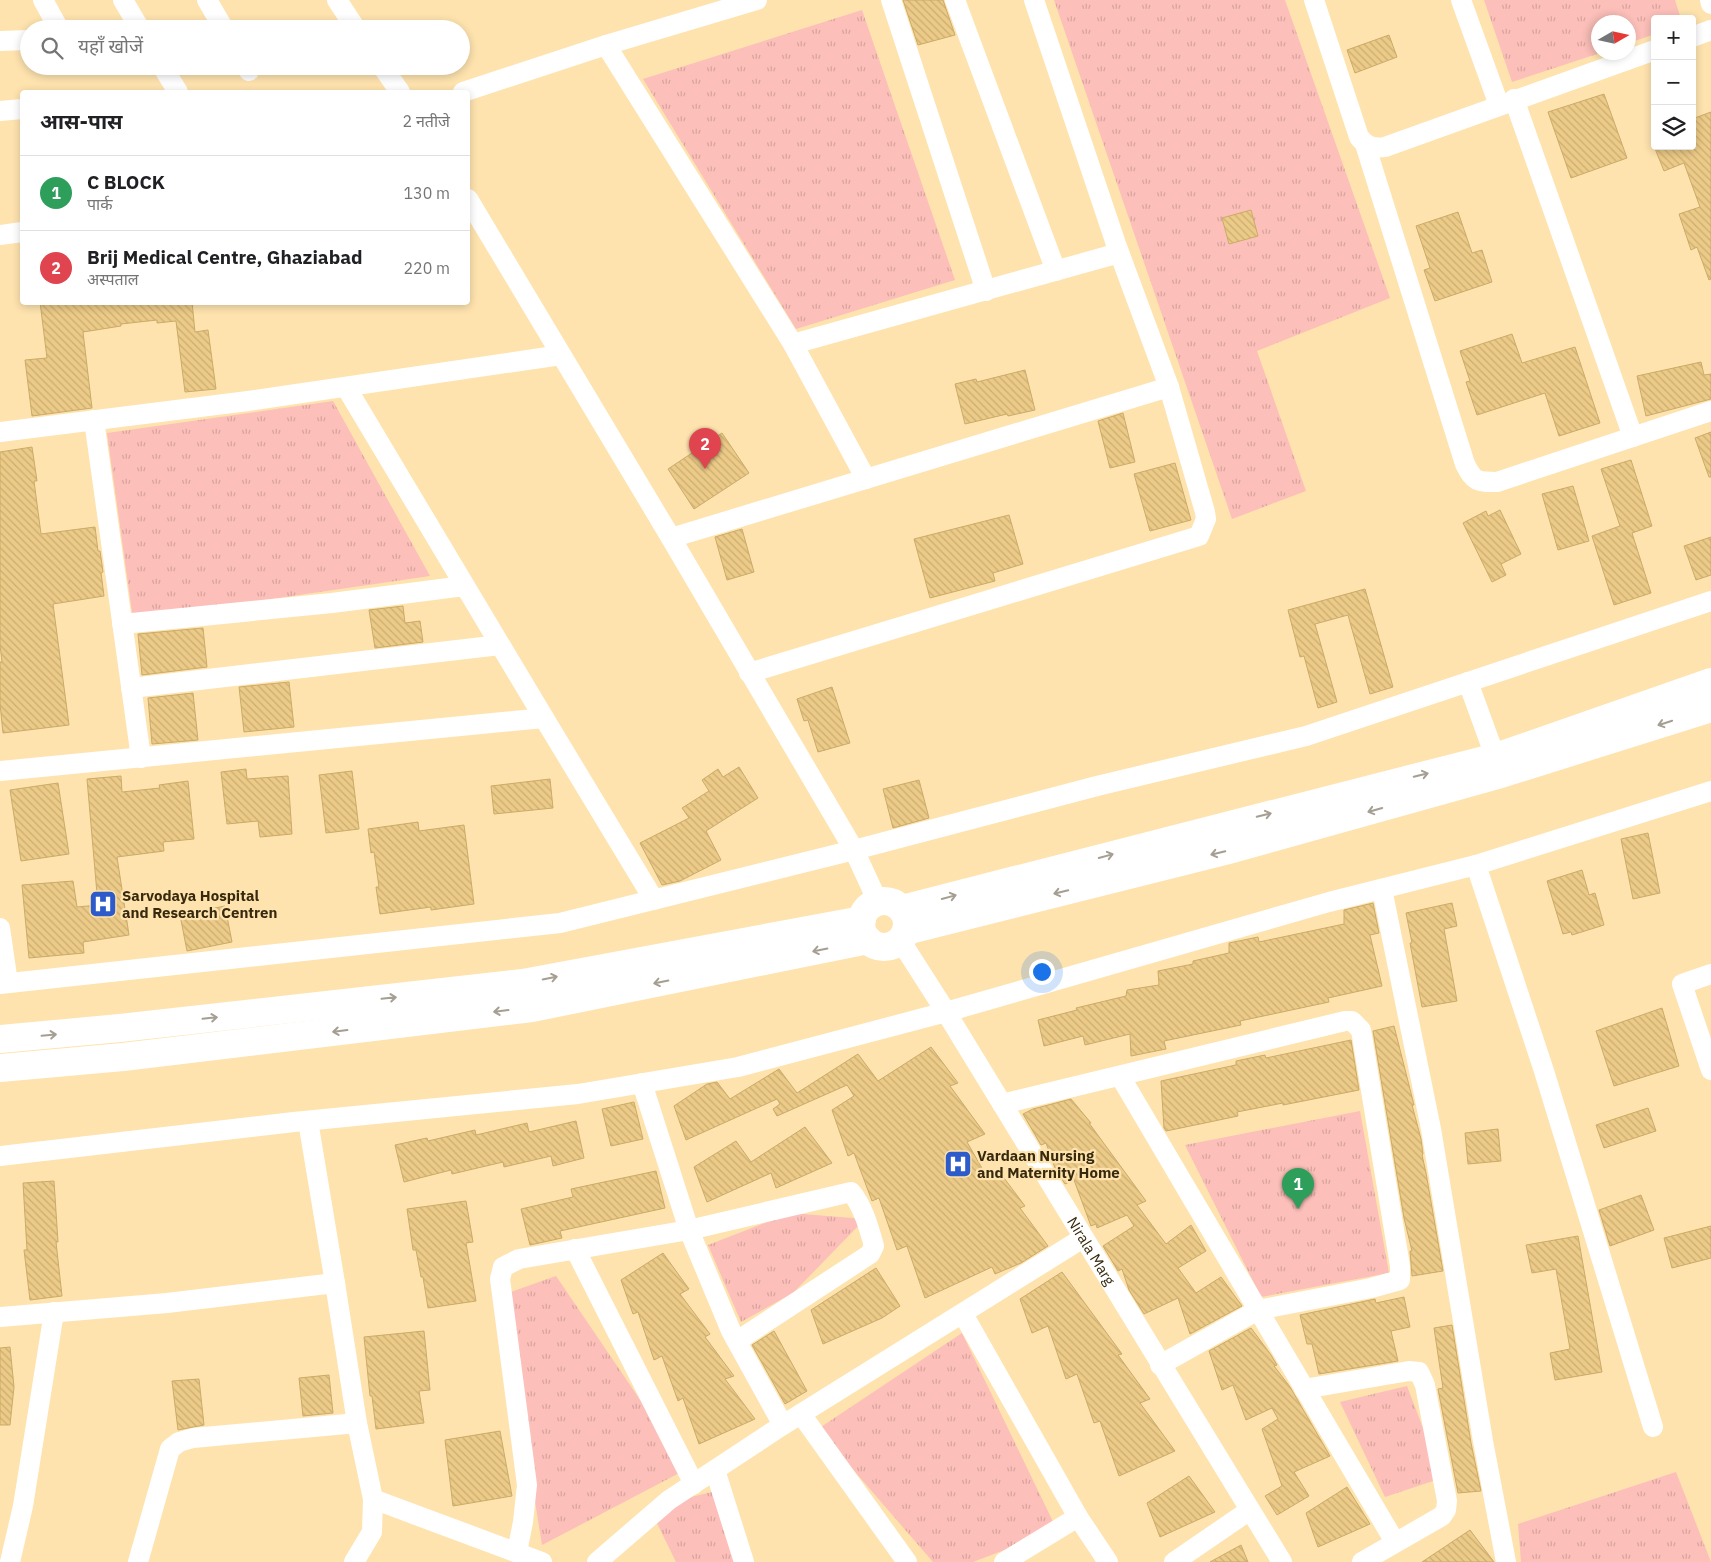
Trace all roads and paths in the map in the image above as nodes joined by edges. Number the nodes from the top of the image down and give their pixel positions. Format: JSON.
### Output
{"nodes":[{"id":1,"x":42,"y":0,"type":"edge"},
{"id":2,"x":123,"y":0,"type":"edge"},
{"id":3,"x":207,"y":0,"type":"edge"},
{"id":4,"x":337,"y":0,"type":"edge"},
{"id":5,"x":757,"y":0,"type":"edge"},
{"id":6,"x":891,"y":0,"type":"edge"},
{"id":7,"x":955,"y":0,"type":"edge"},
{"id":8,"x":1034,"y":0,"type":"edge"},
{"id":9,"x":1314,"y":0,"type":"edge"},
{"id":10,"x":1461,"y":0,"type":"edge"},
{"id":11,"x":1710,"y":0,"type":"edge"},
{"id":12,"x":1711,"y":4,"type":"edge"},
{"id":13,"x":54,"y":20,"type":"edge"},
{"id":14,"x":135,"y":20,"type":"edge"},
{"id":15,"x":219,"y":20,"type":"edge"},
{"id":16,"x":350,"y":20,"type":"edge"},
{"id":17,"x":1711,"y":30,"type":"edge"},
{"id":18,"x":1696,"y":36,"type":"edge"},
{"id":19,"x":20,"y":40,"type":"edge"},
{"id":20,"x":0,"y":41,"type":"edge"},
{"id":21,"x":606,"y":45,"type":"junction"},
{"id":22,"x":1651,"y":51,"type":"edge"},
{"id":23,"x":168,"y":75,"type":"edge"},
{"id":24,"x":388,"y":75,"type":"edge"},
{"id":25,"x":177,"y":90,"type":"edge"},
{"id":26,"x":399,"y":90,"type":"edge"},
{"id":27,"x":469,"y":90,"type":"edge"},
{"id":28,"x":1506,"y":102,"type":"junction"},
{"id":29,"x":20,"y":109,"type":"edge"},
{"id":30,"x":0,"y":111,"type":"edge"},
{"id":31,"x":1364,"y":144,"type":"junction"},
{"id":32,"x":470,"y":202,"type":"edge"},
{"id":33,"x":20,"y":232,"type":"edge"},
{"id":34,"x":0,"y":235,"type":"edge"},
{"id":35,"x":1119,"y":254,"type":"junction"},
{"id":36,"x":1056,"y":271,"type":"junction"},
{"id":37,"x":986,"y":290,"type":"junction"},
{"id":38,"x":793,"y":344,"type":"junction"},
{"id":39,"x":561,"y":355,"type":"junction"},
{"id":40,"x":346,"y":387,"type":"junction"},
{"id":41,"x":1168,"y":388,"type":"junction"},
{"id":42,"x":1711,"y":411,"type":"edge"},
{"id":43,"x":94,"y":420,"type":"junction"},
{"id":44,"x":0,"y":432,"type":"edge"},
{"id":45,"x":1633,"y":437,"type":"junction"},
{"id":46,"x":866,"y":479,"type":"junction"},
{"id":47,"x":671,"y":538,"type":"junction"},
{"id":48,"x":464,"y":586,"type":"junction"},
{"id":49,"x":1711,"y":601,"type":"edge"},
{"id":50,"x":122,"y":624,"type":"junction"},
{"id":51,"x":500,"y":645,"type":"junction"},
{"id":52,"x":749,"y":673,"type":"junction"},
{"id":53,"x":1468,"y":682,"type":"junction"},
{"id":54,"x":1711,"y":682,"type":"edge"},
{"id":55,"x":131,"y":688,"type":"junction"},
{"id":56,"x":1711,"y":708,"type":"edge"},
{"id":57,"x":544,"y":718,"type":"junction"},
{"id":58,"x":141,"y":758,"type":"junction"},
{"id":59,"x":1498,"y":766,"type":"junction"},
{"id":60,"x":0,"y":771,"type":"edge"},
{"id":61,"x":1711,"y":791,"type":"edge"},
{"id":62,"x":854,"y":850,"type":"junction"},
{"id":63,"x":1476,"y":865,"type":"junction"},
{"id":64,"x":1382,"y":889,"type":"junction"},
{"id":65,"x":654,"y":900,"type":"junction"},
{"id":66,"x":886,"y":923,"type":"junction"},
{"id":67,"x":0,"y":928,"type":"edge"},
{"id":68,"x":1711,"y":974,"type":"edge"},
{"id":69,"x":4,"y":984,"type":"edge"},
{"id":70,"x":946,"y":1012,"type":"junction"},
{"id":71,"x":0,"y":1039,"type":"edge"},
{"id":72,"x":0,"y":1068,"type":"edge"},
{"id":73,"x":1711,"y":1070,"type":"edge"},
{"id":74,"x":1120,"y":1076,"type":"junction"},
{"id":75,"x":642,"y":1083,"type":"junction"},
{"id":76,"x":1002,"y":1104,"type":"junction"},
{"id":77,"x":308,"y":1121,"type":"junction"},
{"id":78,"x":0,"y":1156,"type":"edge"},
{"id":79,"x":689,"y":1230,"type":"junction"},
{"id":80,"x":1082,"y":1238,"type":"junction"},
{"id":81,"x":575,"y":1249,"type":"junction"},
{"id":82,"x":335,"y":1283,"type":"junction"},
{"id":83,"x":1258,"y":1310,"type":"junction"},
{"id":84,"x":54,"y":1312,"type":"junction"},
{"id":85,"x":963,"y":1314,"type":"junction"},
{"id":86,"x":0,"y":1317,"type":"edge"},
{"id":87,"x":737,"y":1342,"type":"junction"},
{"id":88,"x":1160,"y":1365,"type":"junction"},
{"id":89,"x":1304,"y":1389,"type":"junction"},
{"id":90,"x":801,"y":1414,"type":"junction"},
{"id":91,"x":357,"y":1423,"type":"junction"},
{"id":92,"x":783,"y":1425,"type":"junction"},
{"id":93,"x":1653,"y":1427,"type":"dead end"},
{"id":94,"x":715,"y":1470,"type":"junction"},
{"id":95,"x":694,"y":1484,"type":"junction"},
{"id":96,"x":373,"y":1499,"type":"junction"},
{"id":97,"x":1250,"y":1510,"type":"junction"},
{"id":98,"x":1078,"y":1517,"type":"junction"},
{"id":99,"x":1395,"y":1542,"type":"junction"},
{"id":100,"x":518,"y":1552,"type":"junction"},
{"id":101,"x":10,"y":1562,"type":"edge"},
{"id":102,"x":138,"y":1562,"type":"edge"},
{"id":103,"x":354,"y":1562,"type":"edge"},
{"id":104,"x":542,"y":1562,"type":"edge"},
{"id":105,"x":599,"y":1562,"type":"edge"},
{"id":106,"x":744,"y":1562,"type":"edge"},
{"id":107,"x":907,"y":1562,"type":"edge"},
{"id":108,"x":1004,"y":1562,"type":"edge"},
{"id":109,"x":1108,"y":1562,"type":"edge"},
{"id":110,"x":1174,"y":1562,"type":"edge"},
{"id":111,"x":1282,"y":1562,"type":"edge"},
{"id":112,"x":1362,"y":1562,"type":"edge"},
{"id":113,"x":1506,"y":1562,"type":"edge"}],
"edges":[{"from":1,"to":13,"type":"street"},
{"from":2,"to":14,"type":"street"},
{"from":3,"to":15,"type":"street"},
{"from":4,"to":16,"type":"street"},
{"from":5,"to":21,"type":"street"},
{"from":6,"to":37,"type":"street"},
{"from":7,"to":36,"type":"street"},
{"from":8,"to":35,"type":"street"},
{"from":9,"to":31,"type":"street"},
{"from":10,"to":28,"type":"street"},
{"from":11,"to":12,"type":"street"},
{"from":17,"to":18,"type":"street"},
{"from":19,"to":20,"type":"street"},
{"from":21,"to":27,"type":"street"},
{"from":21,"to":38,"type":"street"},
{"from":22,"to":28,"type":"street"},
{"from":23,"to":25,"type":"street"},
{"from":24,"to":26,"type":"street"},
{"from":28,"to":31,"type":"street"},
{"from":28,"to":45,"type":"street"},
{"from":29,"to":30,"type":"street"},
{"from":31,"to":45,"type":"street"},
{"from":32,"to":39,"type":"street","name":"Nirala Marg"},
{"from":33,"to":34,"type":"street"},
{"from":35,"to":36,"type":"street"},
{"from":35,"to":41,"type":"street"},
{"from":36,"to":37,"type":"street"},
{"from":37,"to":38,"type":"street"},
{"from":38,"to":46,"type":"street"},
{"from":39,"to":40,"type":"street"},
{"from":39,"to":47,"type":"street","name":"Nirala Marg"},
{"from":40,"to":43,"type":"street"},
{"from":40,"to":48,"type":"street"},
{"from":41,"to":46,"type":"street"},
{"from":41,"to":52,"type":"street"},
{"from":42,"to":45,"type":"street"},
{"from":43,"to":44,"type":"street"},
{"from":43,"to":50,"type":"street"},
{"from":46,"to":47,"type":"street"},
{"from":47,"to":52,"type":"street","name":"Nirala Marg"},
{"from":48,"to":50,"type":"street"},
{"from":48,"to":51,"type":"street"},
{"from":49,"to":53,"type":"street"},
{"from":50,"to":55,"type":"street"},
{"from":51,"to":55,"type":"street"},
{"from":51,"to":57,"type":"street"},
{"from":52,"to":62,"type":"street","name":"Nirala Marg"},
{"from":53,"to":59,"type":"street"},
{"from":53,"to":62,"type":"street"},
{"from":54,"to":59,"type":"highway"},
{"from":55,"to":58,"type":"street"},
{"from":56,"to":59,"type":"highway","one_way":true},
{"from":57,"to":58,"type":"street"},
{"from":57,"to":65,"type":"street"},
{"from":58,"to":60,"type":"street"},
{"from":59,"to":66,"type":"highway"},
{"from":61,"to":63,"type":"street"},
{"from":62,"to":65,"type":"street"},
{"from":62,"to":66,"type":"street","name":"Nirala Marg"},
{"from":63,"to":64,"type":"street"},
{"from":63,"to":93,"type":"street"},
{"from":64,"to":70,"type":"street"},
{"from":64,"to":113,"type":"street"},
{"from":65,"to":69,"type":"street"},
{"from":66,"to":70,"type":"street","name":"Nirala Marg"},
{"from":71,"to":66,"type":"highway","one_way":true},
{"from":66,"to":72,"type":"highway","one_way":true},
{"from":67,"to":69,"type":"street"},
{"from":68,"to":73,"type":"street"},
{"from":70,"to":75,"type":"street"},
{"from":70,"to":76,"type":"street","name":"Nirala Marg"},
{"from":74,"to":76,"type":"street"},
{"from":74,"to":83,"type":"street"},
{"from":74,"to":83,"type":"street"},
{"from":75,"to":77,"type":"street"},
{"from":75,"to":79,"type":"street"},
{"from":76,"to":80,"type":"street","name":"Nirala Marg"},
{"from":77,"to":78,"type":"street"},
{"from":77,"to":82,"type":"street"},
{"from":79,"to":81,"type":"street"},
{"from":79,"to":87,"type":"street"},
{"from":79,"to":87,"type":"street"},
{"from":80,"to":85,"type":"street"},
{"from":80,"to":88,"type":"street","name":"Nirala Marg"},
{"from":81,"to":95,"type":"street"},
{"from":81,"to":100,"type":"street"},
{"from":82,"to":84,"type":"street"},
{"from":82,"to":91,"type":"street"},
{"from":83,"to":88,"type":"street"},
{"from":83,"to":89,"type":"street"},
{"from":84,"to":86,"type":"street"},
{"from":84,"to":101,"type":"street"},
{"from":85,"to":90,"type":"street"},
{"from":85,"to":98,"type":"street"},
{"from":87,"to":92,"type":"street"},
{"from":88,"to":97,"type":"street","name":"Nirala Marg"},
{"from":89,"to":99,"type":"street"},
{"from":89,"to":99,"type":"street"},
{"from":90,"to":92,"type":"street"},
{"from":90,"to":107,"type":"street"},
{"from":91,"to":96,"type":"street"},
{"from":91,"to":102,"type":"street"},
{"from":92,"to":94,"type":"street"},
{"from":94,"to":95,"type":"street"},
{"from":94,"to":106,"type":"street"},
{"from":95,"to":105,"type":"street"},
{"from":96,"to":100,"type":"street"},
{"from":96,"to":103,"type":"street"},
{"from":97,"to":110,"type":"street"},
{"from":97,"to":111,"type":"street","name":"Nirala Marg"},
{"from":98,"to":108,"type":"street"},
{"from":98,"to":109,"type":"street"},
{"from":99,"to":112,"type":"street"},
{"from":100,"to":104,"type":"street"}]}
